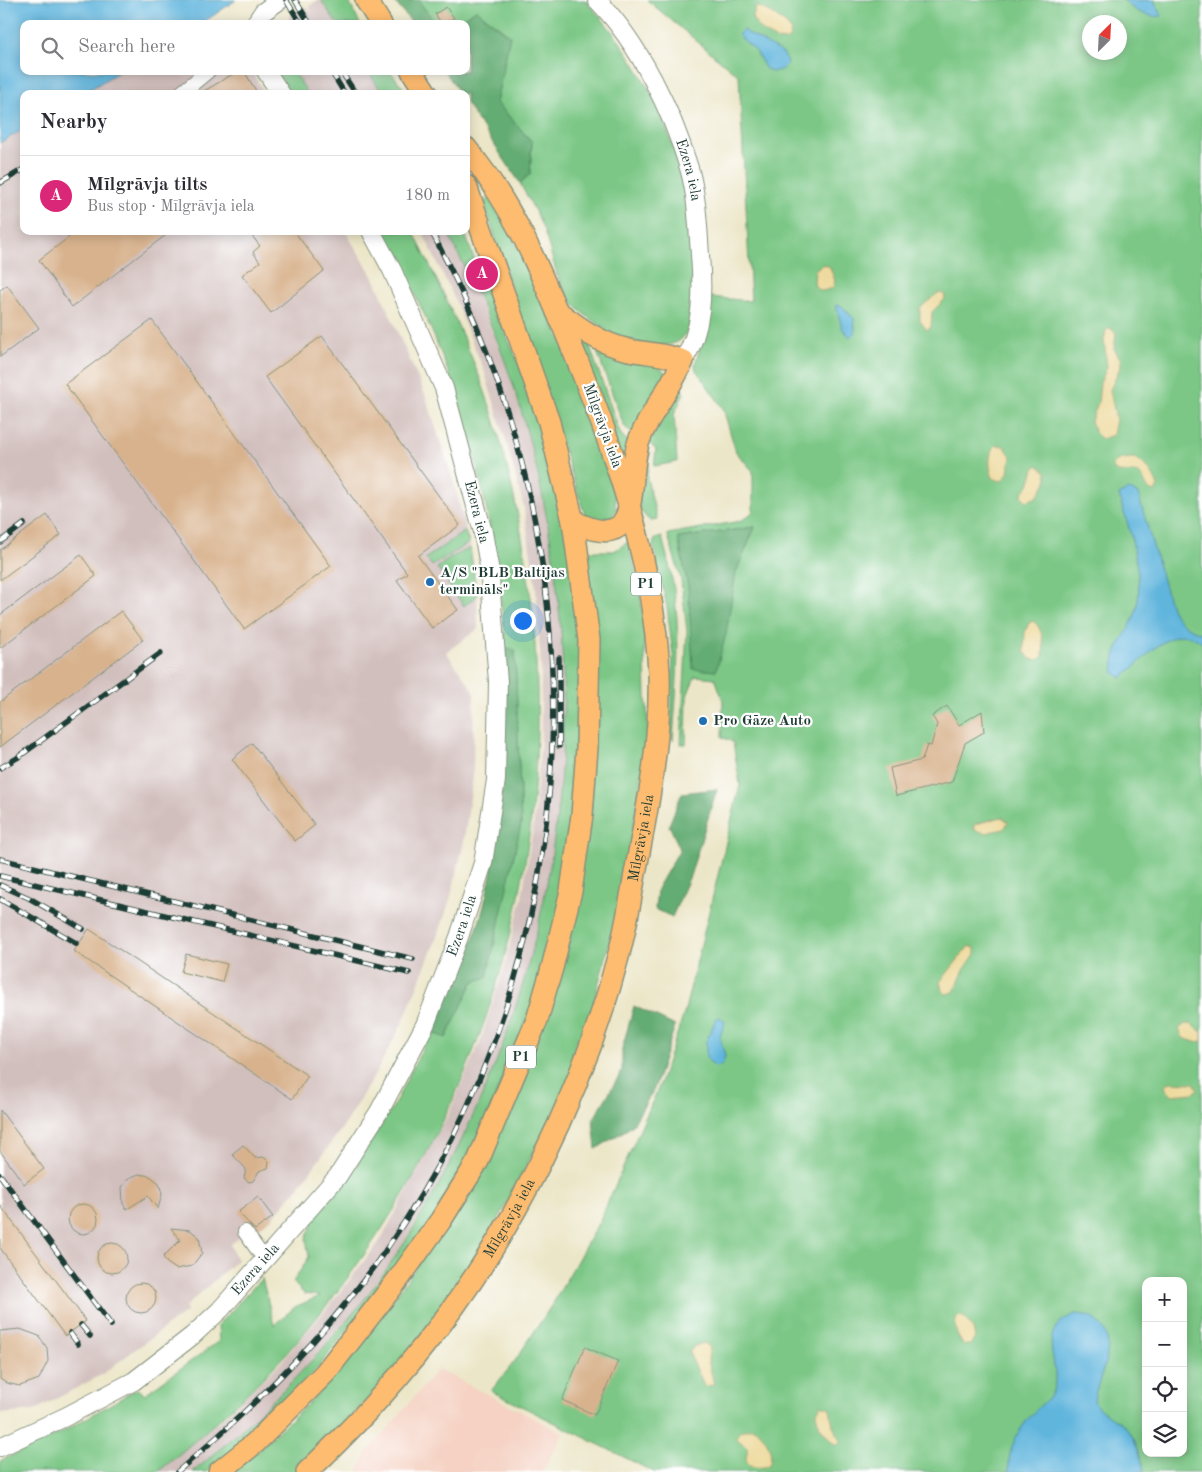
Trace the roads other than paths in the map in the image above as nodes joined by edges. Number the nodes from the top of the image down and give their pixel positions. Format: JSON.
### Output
{"nodes":[{"id":1,"x":280,"y":0,"type":"edge"},
{"id":2,"x":366,"y":0,"type":"edge"},
{"id":3,"x":597,"y":0,"type":"edge"},
{"id":4,"x":258,"y":20,"type":"edge"},
{"id":5,"x":378,"y":20,"type":"edge"},
{"id":6,"x":203,"y":75,"type":"edge"},
{"id":7,"x":269,"y":75,"type":"edge"},
{"id":8,"x":415,"y":75,"type":"edge"},
{"id":9,"x":185,"y":90,"type":"edge"},
{"id":10,"x":278,"y":90,"type":"edge"},
{"id":11,"x":424,"y":90,"type":"edge"},
{"id":12,"x":470,"y":153,"type":"edge"},
{"id":13,"x":470,"y":197,"type":"edge"},
{"id":14,"x":373,"y":235,"type":"edge"},
{"id":15,"x":556,"y":310,"type":"junction"},
{"id":16,"x":683,"y":361,"type":"junction"},
{"id":17,"x":630,"y":506,"type":"junction"},
{"id":18,"x":573,"y":521,"type":"junction"},
{"id":19,"x":245,"y":1232,"type":"dead end"},
{"id":20,"x":265,"y":1260,"type":"junction"},
{"id":21,"x":0,"y":1448,"type":"edge"},
{"id":22,"x":219,"y":1472,"type":"edge"},
{"id":23,"x":307,"y":1472,"type":"edge"}],
"edges":[{"from":1,"to":4,"type":"street"},
{"from":2,"to":5,"type":"main road"},
{"from":3,"to":16,"type":"street","name":"Ezera iela"},
{"from":6,"to":9,"type":"street"},
{"from":7,"to":10,"type":"street"},
{"from":8,"to":11,"type":"main road"},
{"from":12,"to":15,"type":"main road","name":"Mīlgrāvja iela","number":"P1"},
{"from":13,"to":18,"type":"main road","number":"P1"},
{"from":14,"to":20,"type":"street","name":"Ezera iela"},
{"from":15,"to":16,"type":"main road"},
{"from":15,"to":17,"type":"main road","name":"Mīlgrāvja iela","number":"P1"},
{"from":16,"to":17,"type":"main road"},
{"from":17,"to":18,"type":"main road"},
{"from":17,"to":23,"type":"main road","name":"Mīlgrāvja iela","number":"P1"},
{"from":18,"to":22,"type":"main road","number":"P1"},
{"from":19,"to":20,"type":"street"},
{"from":20,"to":21,"type":"street","name":"Ezera iela"}]}
